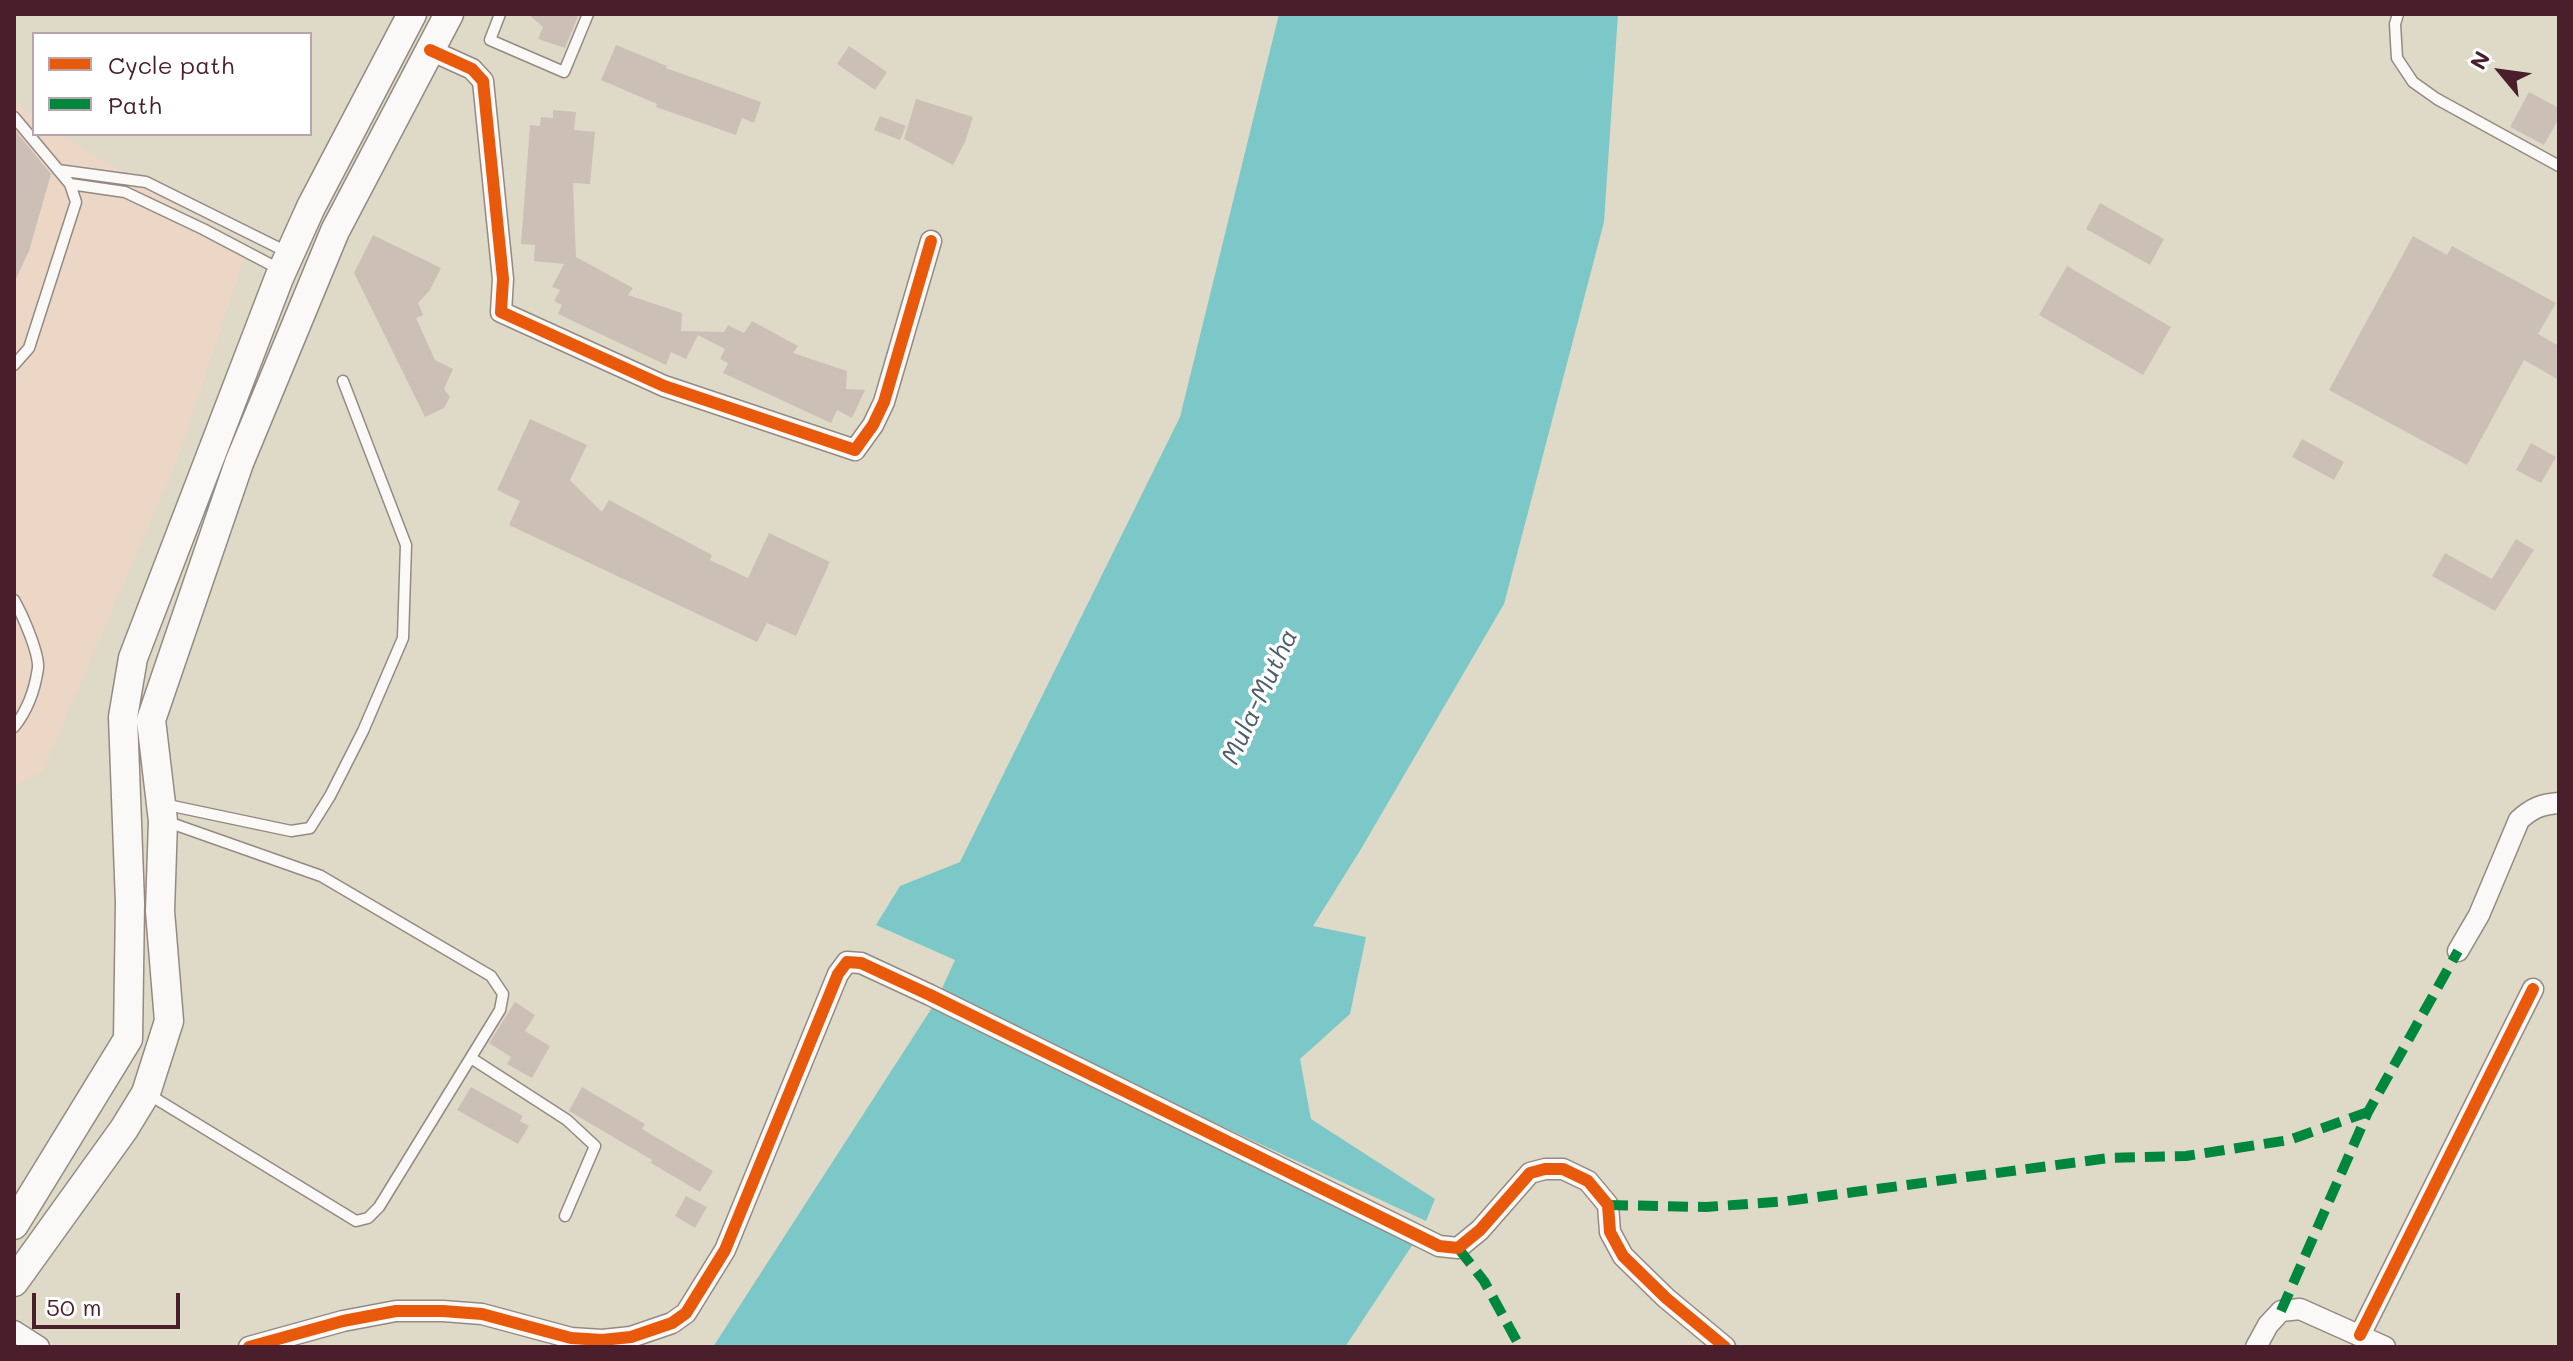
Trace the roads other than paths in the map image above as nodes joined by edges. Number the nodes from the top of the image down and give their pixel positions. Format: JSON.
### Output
{"nodes":[{"id":1,"x":412,"y":14,"type":"edge"},
{"id":2,"x":449,"y":14,"type":"edge"},
{"id":3,"x":500,"y":14,"type":"edge"},
{"id":4,"x":588,"y":14,"type":"edge"},
{"id":5,"x":2398,"y":14,"type":"edge"},
{"id":6,"x":430,"y":50,"type":"junction"},
{"id":7,"x":14,"y":117,"type":"edge"},
{"id":8,"x":2559,"y":166,"type":"edge"},
{"id":9,"x":58,"y":170,"type":"junction"},
{"id":10,"x":70,"y":184,"type":"junction"},
{"id":11,"x":931,"y":241,"type":"dead end"},
{"id":12,"x":287,"y":262,"type":"junction"},
{"id":13,"x":255,"y":342,"type":"junction"},
{"id":14,"x":285,"y":353,"type":"junction"},
{"id":15,"x":14,"y":365,"type":"edge"},
{"id":16,"x":343,"y":381,"type":"dead end"},
{"id":17,"x":14,"y":600,"type":"edge"},
{"id":18,"x":14,"y":727,"type":"edge"},
{"id":19,"x":2559,"y":803,"type":"edge"},
{"id":20,"x":162,"y":812,"type":"junction"},
{"id":21,"x":2458,"y":951,"type":"dead end"},
{"id":22,"x":2533,"y":989,"type":"dead end"},
{"id":23,"x":471,"y":1058,"type":"junction"},
{"id":24,"x":146,"y":1093,"type":"junction"},
{"id":25,"x":17,"y":1216,"type":"edge"},
{"id":26,"x":565,"y":1216,"type":"dead end"},
{"id":27,"x":14,"y":1282,"type":"edge"},
{"id":28,"x":14,"y":1331,"type":"edge"},
{"id":29,"x":2360,"y":1335,"type":"junction"},
{"id":30,"x":39,"y":1347,"type":"edge"},
{"id":31,"x":249,"y":1347,"type":"edge"},
{"id":32,"x":1725,"y":1347,"type":"edge"},
{"id":33,"x":2256,"y":1347,"type":"edge"},
{"id":34,"x":2385,"y":1347,"type":"edge"}],
"edges":[{"from":1,"to":12,"type":"main road"},
{"from":2,"to":6,"type":"main road"},
{"from":3,"to":4,"type":"lane"},
{"from":5,"to":8,"type":"lane"},
{"from":6,"to":11,"type":"street"},
{"from":6,"to":14,"type":"main road"},
{"from":7,"to":9,"type":"lane"},
{"from":9,"to":10,"type":"lane"},
{"from":9,"to":12,"type":"lane"},
{"from":10,"to":12,"type":"lane"},
{"from":10,"to":15,"type":"lane"},
{"from":12,"to":13,"type":"main road"},
{"from":13,"to":14,"type":"main road"},
{"from":13,"to":25,"type":"main road"},
{"from":14,"to":20,"type":"main road"},
{"from":16,"to":20,"type":"lane"},
{"from":17,"to":18,"type":"lane"},
{"from":19,"to":21,"type":"street"},
{"from":20,"to":23,"type":"lane"},
{"from":20,"to":24,"type":"main road"},
{"from":22,"to":29,"type":"street"},
{"from":23,"to":24,"type":"lane"},
{"from":23,"to":26,"type":"lane"},
{"from":24,"to":27,"type":"main road"},
{"from":28,"to":30,"type":"street"},
{"from":29,"to":33,"type":"street"},
{"from":29,"to":34,"type":"street"},
{"from":31,"to":32,"type":"street"}]}
